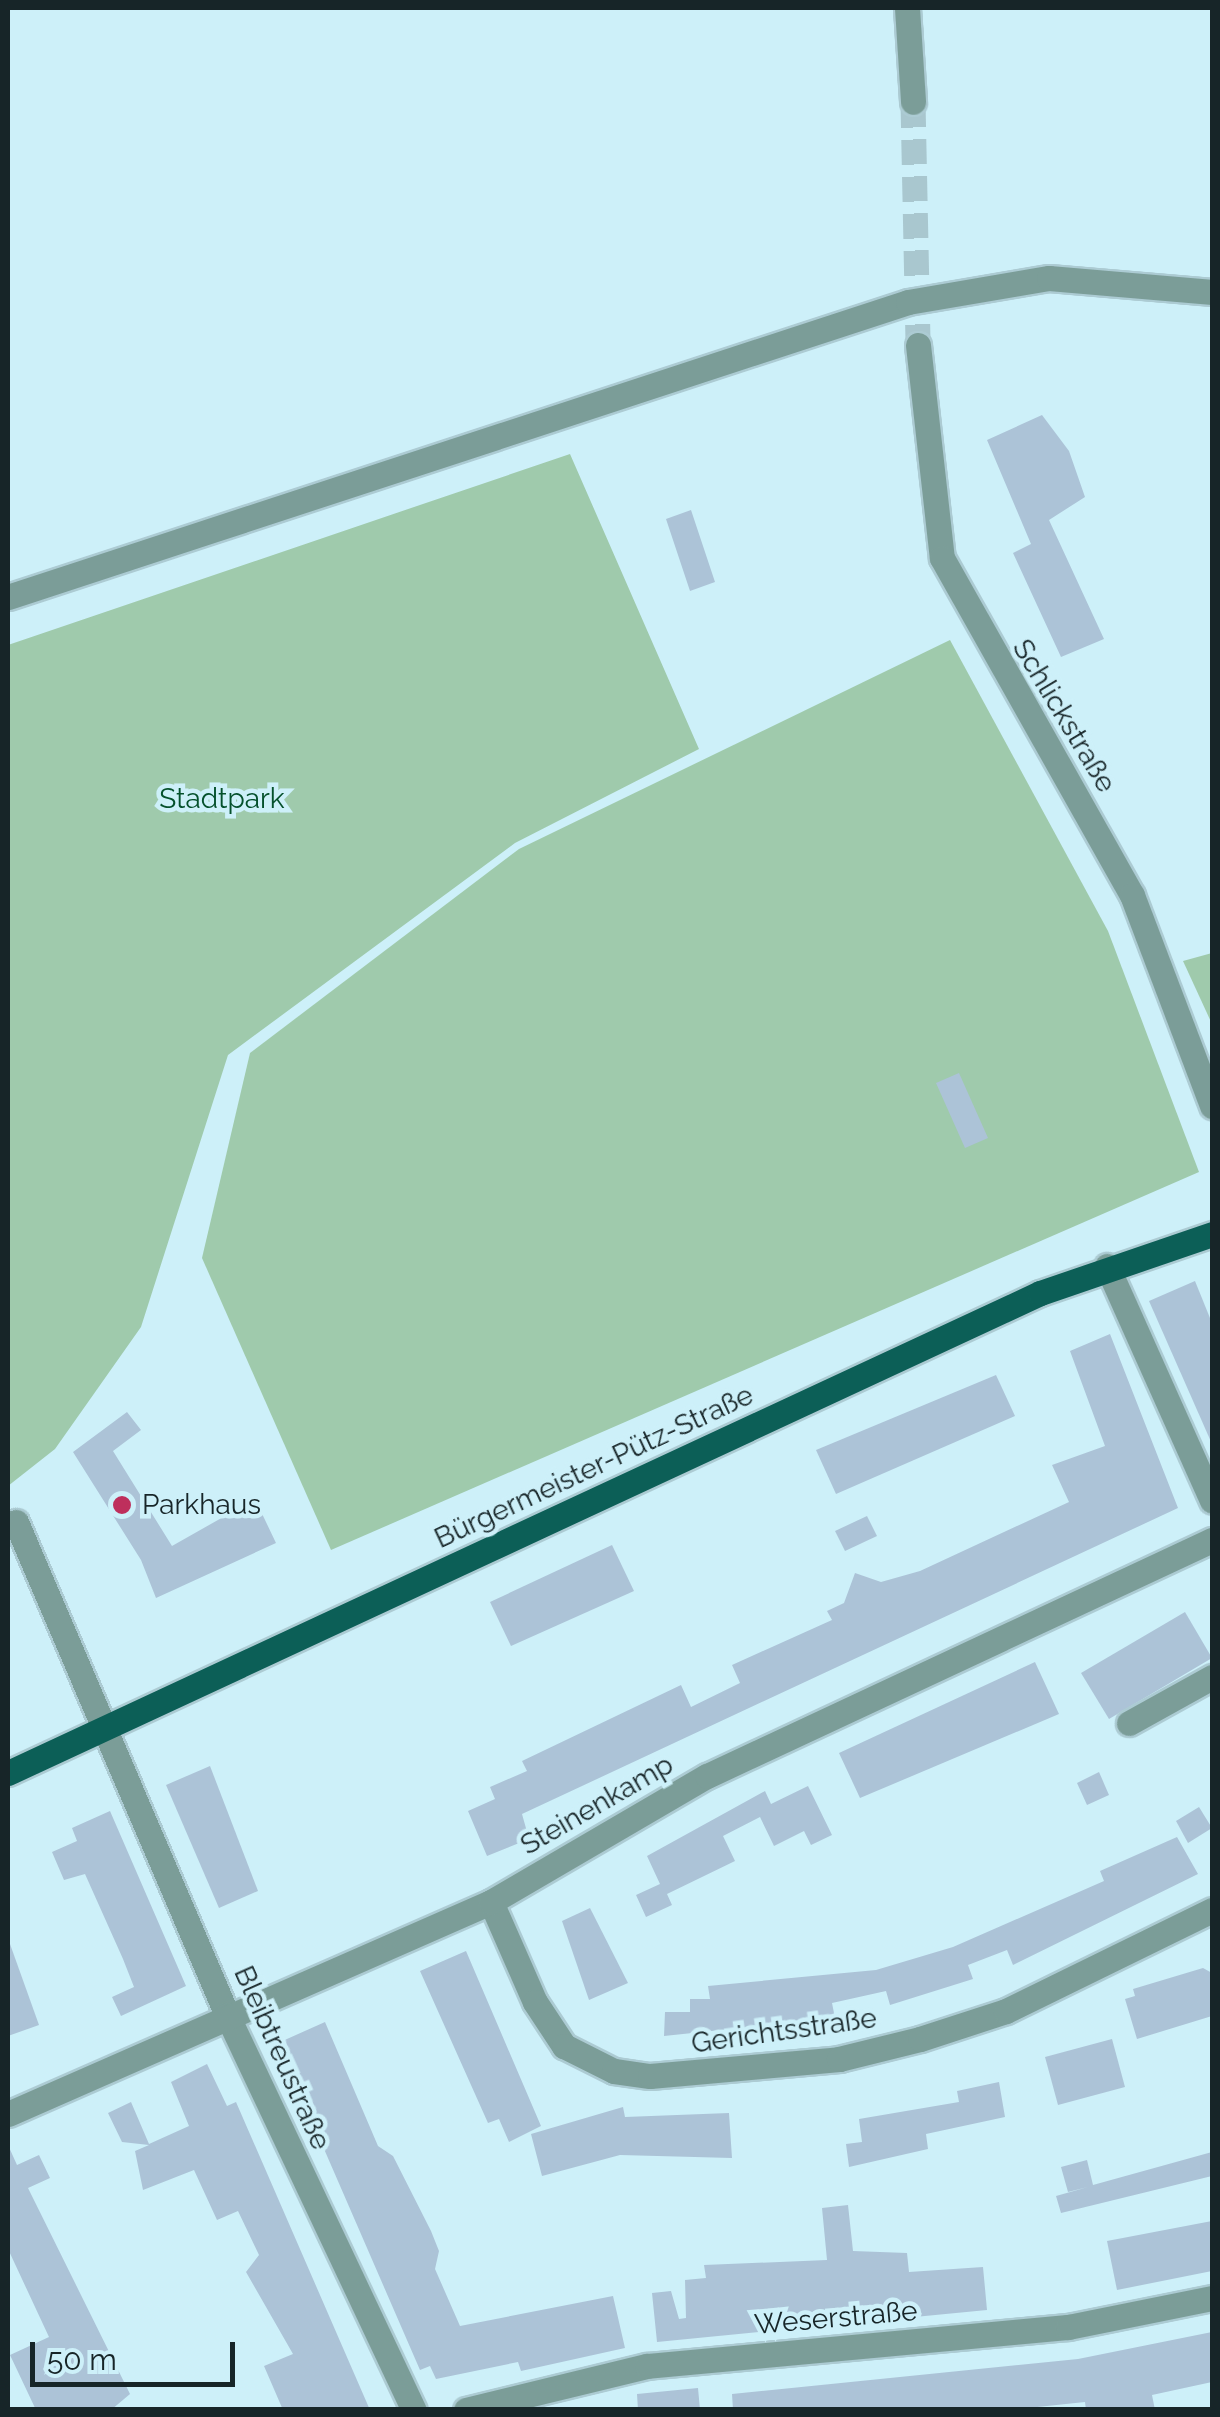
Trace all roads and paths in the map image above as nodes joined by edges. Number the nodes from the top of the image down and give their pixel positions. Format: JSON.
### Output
{"nodes":[{"id":1,"x":906,"y":8,"type":"edge"},
{"id":2,"x":914,"y":102,"type":"tunnel mouth"},
{"id":3,"x":1212,"y":292,"type":"edge"},
{"id":4,"x":918,"y":346,"type":"tunnel mouth"},
{"id":5,"x":8,"y":597,"type":"edge"},
{"id":6,"x":1212,"y":1106,"type":"edge"},
{"id":7,"x":1212,"y":1234,"type":"edge"},
{"id":8,"x":1107,"y":1266,"type":"junction"},
{"id":9,"x":1212,"y":1501,"type":"edge"},
{"id":10,"x":16,"y":1522,"type":"dead end"},
{"id":11,"x":1212,"y":1540,"type":"edge"},
{"id":12,"x":1212,"y":1676,"type":"edge"},
{"id":13,"x":1129,"y":1723,"type":"dead end"},
{"id":14,"x":110,"y":1725,"type":"junction"},
{"id":15,"x":8,"y":1772,"type":"edge"},
{"id":16,"x":492,"y":1902,"type":"junction"},
{"id":17,"x":1212,"y":1910,"type":"edge"},
{"id":18,"x":227,"y":2014,"type":"junction"},
{"id":19,"x":8,"y":2114,"type":"edge"},
{"id":20,"x":1212,"y":2298,"type":"edge"},
{"id":21,"x":567,"y":2397,"type":"edge"},
{"id":22,"x":414,"y":2410,"type":"edge"},
{"id":23,"x":466,"y":2410,"type":"edge"}],
"edges":[{"from":1,"to":2,"type":"street"},
{"from":3,"to":5,"type":"street"},
{"from":4,"to":6,"type":"street","name":"Schlickstraße"},
{"from":7,"to":8,"type":"main road","name":"Bürgermeister-Pütz-Straße"},
{"from":8,"to":9,"type":"street"},
{"from":8,"to":14,"type":"main road","name":"Bürgermeister-Pütz-Straße"},
{"from":10,"to":14,"type":"street","name":"Bleibtreustraße"},
{"from":11,"to":16,"type":"street","name":"Steinenkamp"},
{"from":12,"to":13,"type":"street"},
{"from":14,"to":15,"type":"main road","name":"Bürgermeister-Pütz-Straße"},
{"from":14,"to":18,"type":"street","name":"Bleibtreustraße"},
{"from":16,"to":17,"type":"street","name":"Gerichtsstraße"},
{"from":16,"to":18,"type":"street","name":"Steinenkamp"},
{"from":18,"to":19,"type":"street","name":"Steinenkamp"},
{"from":18,"to":22,"type":"street","name":"Bleibtreustraße"},
{"from":20,"to":21,"type":"street","name":"Weserstraße"},
{"from":21,"to":23,"type":"street","name":"Weserstraße"}]}
